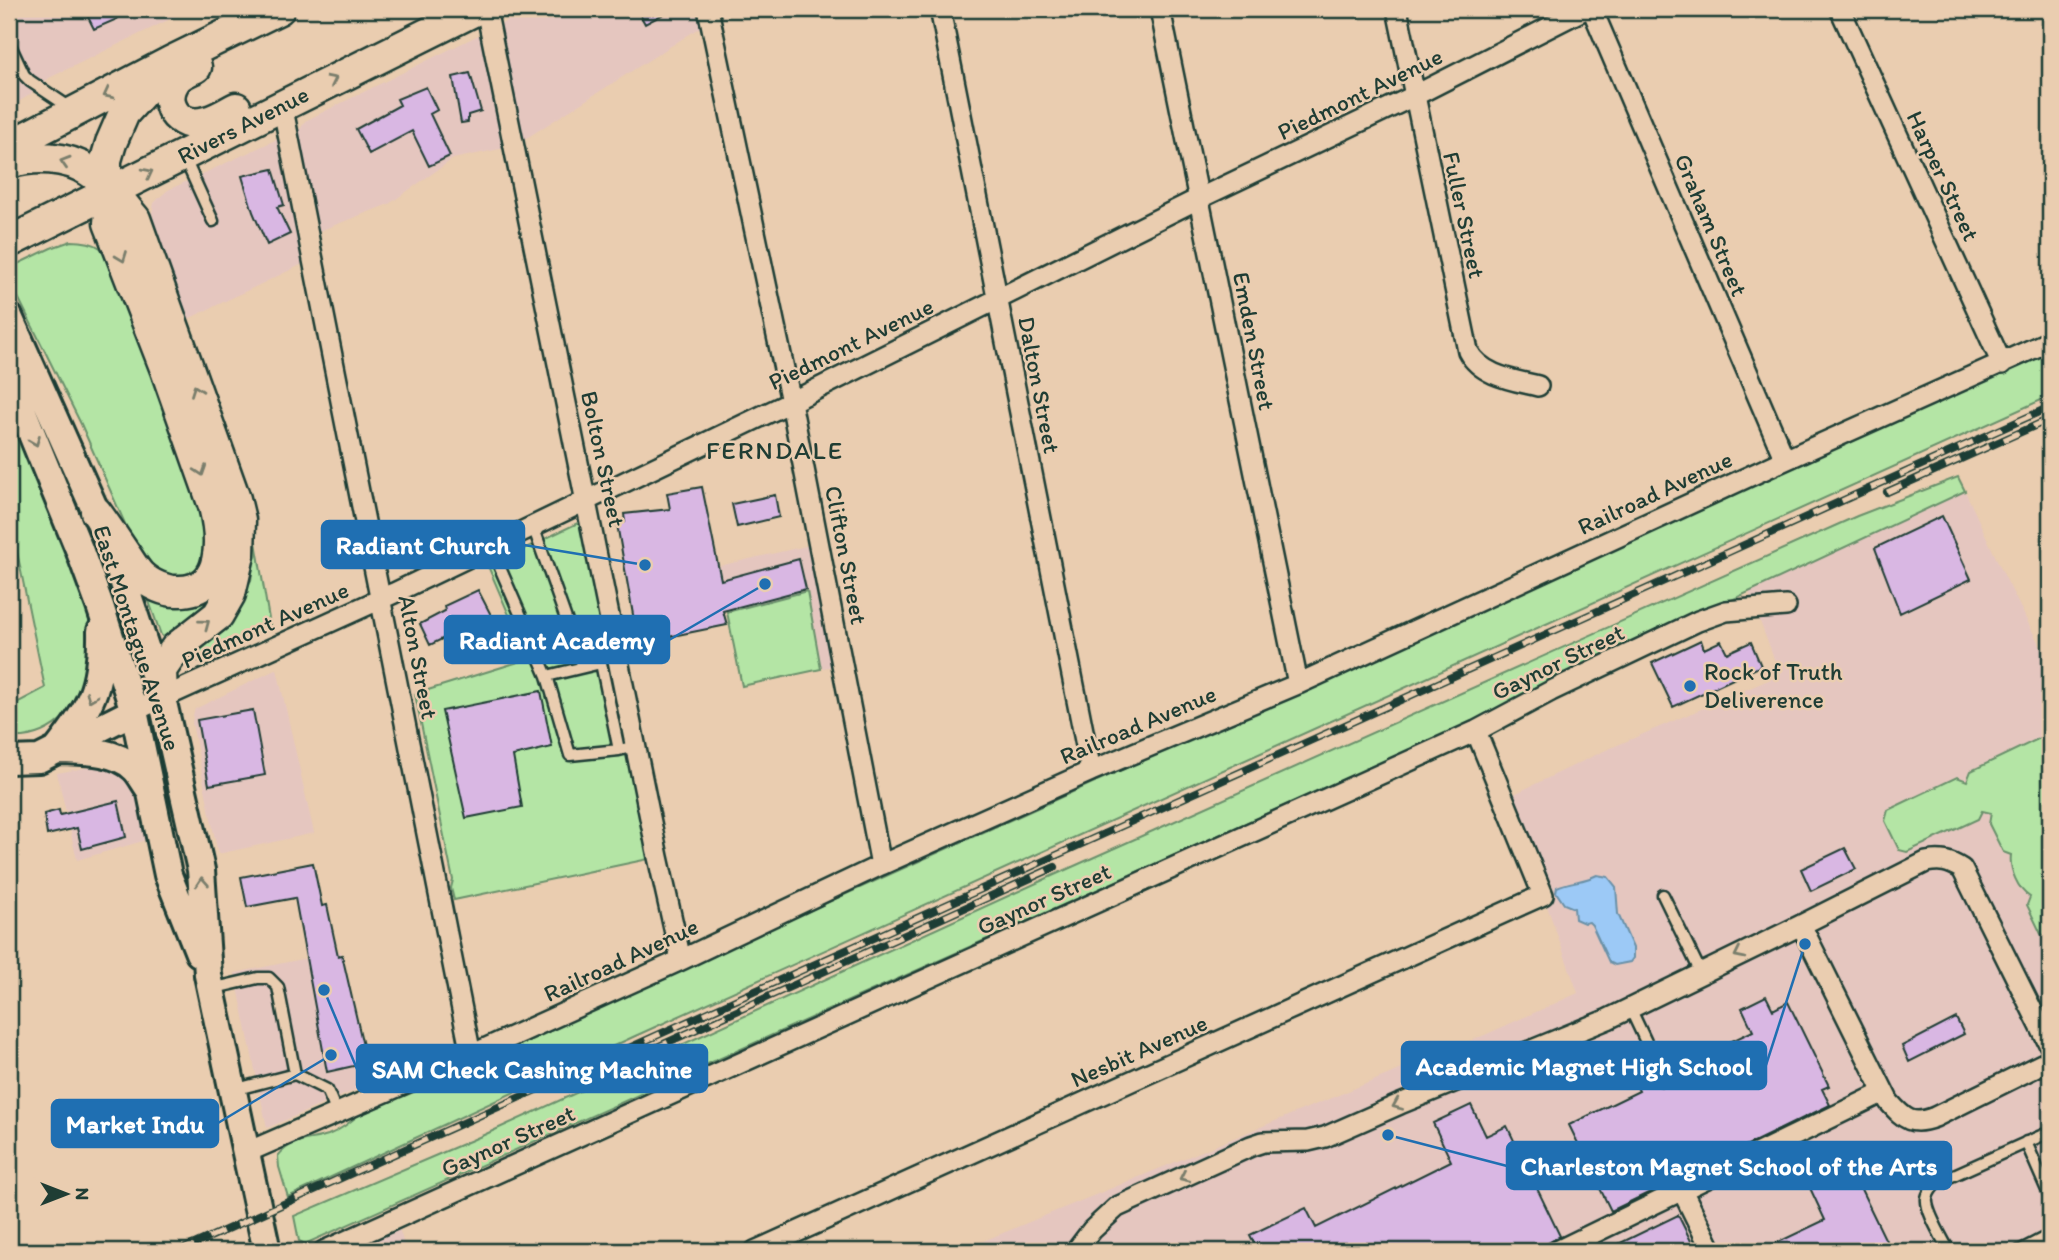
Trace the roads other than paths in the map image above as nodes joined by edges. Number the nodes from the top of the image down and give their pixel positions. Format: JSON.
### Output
{"nodes":[{"id":1,"x":477,"y":9,"type":"edge"},
{"id":2,"x":486,"y":9,"type":"edge"},
{"id":3,"x":708,"y":9,"type":"edge"},
{"id":4,"x":940,"y":9,"type":"edge"},
{"id":5,"x":1160,"y":9,"type":"edge"},
{"id":6,"x":1397,"y":9,"type":"edge"},
{"id":7,"x":1585,"y":9,"type":"edge"},
{"id":8,"x":1592,"y":9,"type":"edge"},
{"id":9,"x":1840,"y":9,"type":"edge"},
{"id":10,"x":270,"y":13,"type":"edge"},
{"id":11,"x":9,"y":43,"type":"edge"},
{"id":12,"x":170,"y":62,"type":"junction"},
{"id":13,"x":1414,"y":96,"type":"junction"},
{"id":14,"x":282,"y":104,"type":"junction"},
{"id":15,"x":76,"y":111,"type":"junction"},
{"id":16,"x":9,"y":146,"type":"edge"},
{"id":17,"x":184,"y":155,"type":"junction"},
{"id":18,"x":9,"y":163,"type":"edge"},
{"id":19,"x":112,"y":192,"type":"junction"},
{"id":20,"x":1200,"y":198,"type":"junction"},
{"id":21,"x":213,"y":221,"type":"dead end"},
{"id":22,"x":9,"y":242,"type":"edge"},
{"id":23,"x":997,"y":299,"type":"junction"},
{"id":24,"x":9,"y":317,"type":"edge"},
{"id":25,"x":2050,"y":341,"type":"edge"},
{"id":26,"x":2002,"y":364,"type":"junction"},
{"id":27,"x":9,"y":378,"type":"edge"},
{"id":28,"x":1538,"y":386,"type":"dead end"},
{"id":29,"x":791,"y":402,"type":"junction"},
{"id":30,"x":1785,"y":460,"type":"junction"},
{"id":31,"x":586,"y":501,"type":"junction"},
{"id":32,"x":96,"y":512,"type":"junction"},
{"id":33,"x":533,"y":526,"type":"junction"},
{"id":34,"x":491,"y":547,"type":"junction"},
{"id":35,"x":382,"y":599,"type":"junction"},
{"id":36,"x":100,"y":606,"type":"junction"},
{"id":37,"x":1786,"y":606,"type":"dead end"},
{"id":38,"x":583,"y":667,"type":"junction"},
{"id":39,"x":547,"y":676,"type":"junction"},
{"id":40,"x":1298,"y":684,"type":"junction"},
{"id":41,"x":162,"y":698,"type":"junction"},
{"id":42,"x":134,"y":711,"type":"junction"},
{"id":43,"x":1476,"y":731,"type":"junction"},
{"id":44,"x":628,"y":748,"type":"junction"},
{"id":45,"x":57,"y":750,"type":"junction"},
{"id":46,"x":9,"y":760,"type":"edge"},
{"id":47,"x":1091,"y":771,"type":"junction"},
{"id":48,"x":151,"y":792,"type":"junction"},
{"id":49,"x":881,"y":865,"type":"junction"},
{"id":50,"x":1663,"y":895,"type":"dead end"},
{"id":51,"x":1801,"y":925,"type":"junction"},
{"id":52,"x":681,"y":960,"type":"junction"},
{"id":53,"x":1700,"y":973,"type":"junction"},
{"id":54,"x":209,"y":982,"type":"junction"},
{"id":55,"x":1630,"y":1007,"type":"junction"},
{"id":56,"x":2050,"y":1046,"type":"edge"},
{"id":57,"x":471,"y":1055,"type":"junction"},
{"id":58,"x":2050,"y":1060,"type":"edge"},
{"id":59,"x":295,"y":1074,"type":"junction"},
{"id":60,"x":1664,"y":1080,"type":"dead end"},
{"id":61,"x":233,"y":1090,"type":"junction"},
{"id":62,"x":1884,"y":1092,"type":"junction"},
{"id":63,"x":337,"y":1114,"type":"junction"},
{"id":64,"x":2050,"y":1133,"type":"edge"},
{"id":65,"x":2026,"y":1142,"type":"junction"},
{"id":66,"x":245,"y":1153,"type":"junction"},
{"id":67,"x":1682,"y":1190,"type":"junction"},
{"id":68,"x":2050,"y":1197,"type":"edge"},
{"id":69,"x":2050,"y":1235,"type":"edge"},
{"id":70,"x":267,"y":1251,"type":"edge"},
{"id":71,"x":324,"y":1251,"type":"edge"},
{"id":72,"x":755,"y":1251,"type":"edge"},
{"id":73,"x":1076,"y":1251,"type":"edge"},
{"id":74,"x":1557,"y":1251,"type":"edge"},
{"id":75,"x":1712,"y":1251,"type":"edge"},
{"id":76,"x":1949,"y":1251,"type":"edge"},
{"id":77,"x":2019,"y":1251,"type":"edge"}],
"edges":[{"from":14,"to":1,"type":"main road","name":"Rivers Avenue","one_way":true},
{"from":2,"to":31,"type":"street","name":"Bolton Street"},
{"from":3,"to":29,"type":"street","name":"Clifton Street"},
{"from":4,"to":23,"type":"street","name":"Dalton Street"},
{"from":5,"to":20,"type":"street","name":"Emden Street"},
{"from":6,"to":13,"type":"street","name":"Fuller Street"},
{"from":7,"to":13,"type":"street","name":"Piedmont Avenue"},
{"from":8,"to":30,"type":"street","name":"Graham Street"},
{"from":9,"to":26,"type":"street","name":"Harper Street"},
{"from":10,"to":12,"type":"main road"},
{"from":10,"to":14,"type":"main road"},
{"from":11,"to":15,"type":"lane"},
{"from":12,"to":15,"type":"main road","one_way":true},
{"from":12,"to":19,"type":"main road"},
{"from":13,"to":20,"type":"street","name":"Piedmont Avenue"},
{"from":13,"to":28,"type":"street","name":"Fuller Street"},
{"from":14,"to":17,"type":"main road","name":"Rivers Avenue"},
{"from":14,"to":35,"type":"street","name":"Alton Street"},
{"from":15,"to":16,"type":"main road"},
{"from":19,"to":17,"type":"main road","name":"Rivers Avenue","one_way":true},
{"from":17,"to":21,"type":"lane"},
{"from":19,"to":18,"type":"main road","one_way":true},
{"from":19,"to":22,"type":"main road","name":"Rivers Avenue"},
{"from":19,"to":32,"type":"main road","one_way":true},
{"from":41,"to":19,"type":"main road","one_way":true},
{"from":20,"to":23,"type":"street","name":"Piedmont Avenue"},
{"from":20,"to":40,"type":"street","name":"Emden Street"},
{"from":23,"to":29,"type":"street","name":"Piedmont Avenue"},
{"from":23,"to":47,"type":"street","name":"Dalton Street"},
{"from":24,"to":32,"type":"main road","name":"East Montague Avenue"},
{"from":25,"to":26,"type":"street","name":"Railroad Avenue"},
{"from":26,"to":30,"type":"street","name":"Railroad Avenue"},
{"from":27,"to":36,"type":"main road","name":"East Montague Avenue","one_way":true},
{"from":29,"to":31,"type":"street","name":"Piedmont Avenue"},
{"from":29,"to":49,"type":"street","name":"Clifton Street"},
{"from":30,"to":40,"type":"street","name":"Railroad Avenue"},
{"from":31,"to":33,"type":"street","name":"Piedmont Avenue"},
{"from":31,"to":44,"type":"street","name":"Bolton Street"},
{"from":32,"to":41,"type":"main road","name":"East Montague Avenue"},
{"from":33,"to":34,"type":"street","name":"Piedmont Avenue"},
{"from":33,"to":38,"type":"lane"},
{"from":34,"to":35,"type":"street","name":"Piedmont Avenue"},
{"from":34,"to":39,"type":"lane"},
{"from":35,"to":41,"type":"street","name":"Piedmont Avenue"},
{"from":35,"to":57,"type":"street","name":"Alton Street"},
{"from":36,"to":42,"type":"main road","name":"East Montague Avenue"},
{"from":36,"to":45,"type":"main road","one_way":true},
{"from":37,"to":43,"type":"street","name":"Gaynor Street"},
{"from":38,"to":39,"type":"lane"},
{"from":38,"to":44,"type":"lane"},
{"from":39,"to":44,"type":"lane"},
{"from":40,"to":47,"type":"street","name":"Railroad Avenue"},
{"from":41,"to":42,"type":"street","name":"Piedmont Avenue"},
{"from":54,"to":41,"type":"main road","name":"East Montague Avenue","one_way":true},
{"from":42,"to":45,"type":"main road"},
{"from":42,"to":48,"type":"main road","name":"East Montague Avenue"},
{"from":43,"to":71,"type":"street","name":"Gaynor Street"},
{"from":43,"to":72,"type":"street","name":"Nesbit Avenue"},
{"from":44,"to":52,"type":"street","name":"Bolton Street"},
{"from":45,"to":46,"type":"main road"},
{"from":45,"to":48,"type":"main road"},
{"from":47,"to":49,"type":"street","name":"Railroad Avenue"},
{"from":48,"to":54,"type":"main road","name":"East Montague Avenue"},
{"from":49,"to":52,"type":"street","name":"Railroad Avenue"},
{"from":50,"to":53,"type":"lane"},
{"from":51,"to":53,"type":"street","one_way":true},
{"from":51,"to":56,"type":"street"},
{"from":51,"to":62,"type":"street"},
{"from":52,"to":57,"type":"street","name":"Railroad Avenue"},
{"from":53,"to":55,"type":"street"},
{"from":54,"to":59,"type":"lane"},
{"from":54,"to":61,"type":"main road","name":"East Montague Avenue"},
{"from":55,"to":60,"type":"lane"},
{"from":55,"to":73,"type":"street","one_way":true},
{"from":57,"to":63,"type":"street","name":"Railroad Avenue"},
{"from":58,"to":62,"type":"street"},
{"from":59,"to":61,"type":"lane"},
{"from":59,"to":63,"type":"lane"},
{"from":61,"to":66,"type":"main road","name":"East Montague Avenue"},
{"from":62,"to":67,"type":"street"},
{"from":63,"to":66,"type":"street","name":"Railroad Avenue"},
{"from":64,"to":65,"type":"lane"},
{"from":65,"to":68,"type":"lane"},
{"from":65,"to":76,"type":"lane"},
{"from":66,"to":70,"type":"main road","name":"East Montague Avenue"},
{"from":67,"to":74,"type":"street"},
{"from":67,"to":75,"type":"street"},
{"from":69,"to":77,"type":"lane"}]}
